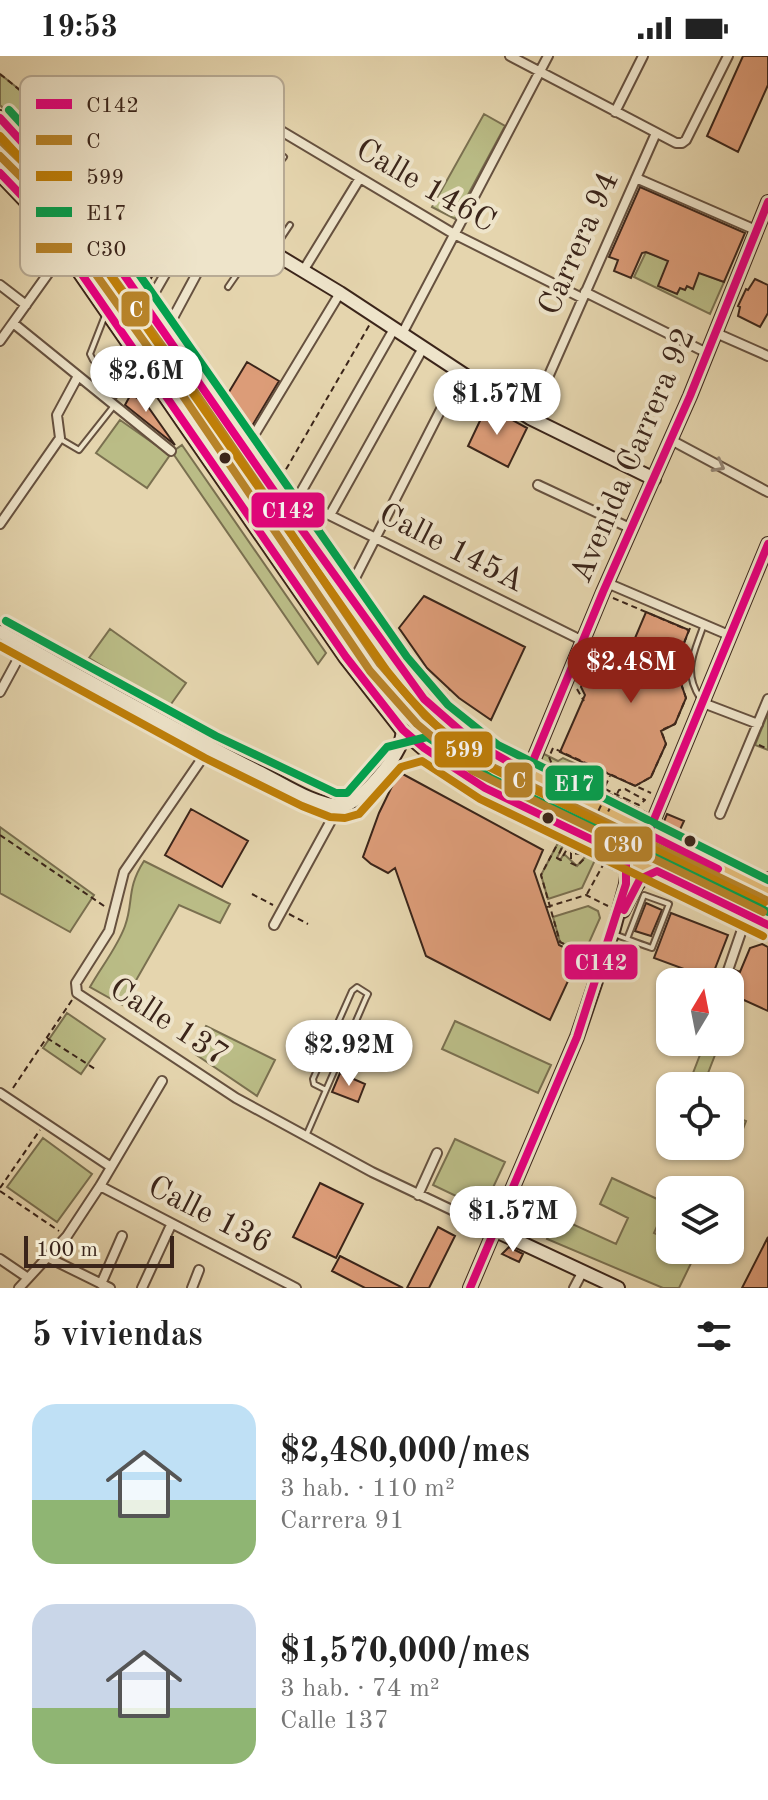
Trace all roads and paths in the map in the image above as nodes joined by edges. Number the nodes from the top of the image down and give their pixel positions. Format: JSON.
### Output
{"nodes":[{"id":1,"x":510,"y":56,"type":"edge"},
{"id":2,"x":548,"y":56,"type":"edge"},
{"id":3,"x":643,"y":56,"type":"edge"},
{"id":4,"x":728,"y":56,"type":"edge"},
{"id":5,"x":540,"y":73,"type":"junction"},
{"id":6,"x":0,"y":74,"type":"edge"},
{"id":7,"x":20,"y":90,"type":"edge"},
{"id":8,"x":615,"y":112,"type":"junction"},
{"id":9,"x":0,"y":120,"type":"edge"},
{"id":10,"x":284,"y":133,"type":"edge"},
{"id":11,"x":656,"y":133,"type":"junction"},
{"id":12,"x":20,"y":138,"type":"edge"},
{"id":13,"x":0,"y":140,"type":"edge"},
{"id":14,"x":20,"y":159,"type":"edge"},
{"id":15,"x":0,"y":163,"type":"edge"},
{"id":16,"x":0,"y":173,"type":"edge"},
{"id":17,"x":360,"y":178,"type":"junction"},
{"id":18,"x":636,"y":178,"type":"junction"},
{"id":19,"x":20,"y":184,"type":"edge"},
{"id":20,"x":20,"y":193,"type":"edge"},
{"id":21,"x":766,"y":211,"type":"edge"},
{"id":22,"x":290,"y":225,"type":"dead end"},
{"id":23,"x":758,"y":231,"type":"junction"},
{"id":24,"x":284,"y":234,"type":"edge"},
{"id":25,"x":454,"y":234,"type":"junction"},
{"id":26,"x":284,"y":259,"type":"edge"},
{"id":27,"x":303,"y":271,"type":"junction"},
{"id":28,"x":47,"y":276,"type":"edge"},
{"id":29,"x":83,"y":276,"type":"edge"},
{"id":30,"x":92,"y":276,"type":"edge"},
{"id":31,"x":112,"y":276,"type":"edge"},
{"id":32,"x":125,"y":276,"type":"edge"},
{"id":33,"x":164,"y":276,"type":"edge"},
{"id":34,"x":196,"y":276,"type":"edge"},
{"id":35,"x":236,"y":276,"type":"edge"},
{"id":36,"x":0,"y":285,"type":"edge"},
{"id":37,"x":228,"y":287,"type":"dead end"},
{"id":38,"x":156,"y":290,"type":"dead end"},
{"id":39,"x":340,"y":293,"type":"junction"},
{"id":40,"x":584,"y":295,"type":"junction"},
{"id":41,"x":26,"y":305,"type":"junction"},
{"id":42,"x":107,"y":311,"type":"junction"},
{"id":43,"x":174,"y":316,"type":"dead end"},
{"id":44,"x":375,"y":316,"type":"junction"},
{"id":45,"x":13,"y":323,"type":"junction"},
{"id":46,"x":398,"y":332,"type":"junction"},
{"id":47,"x":716,"y":333,"type":"junction"},
{"id":48,"x":0,"y":341,"type":"edge"},
{"id":49,"x":423,"y":348,"type":"junction"},
{"id":50,"x":707,"y":353,"type":"junction"},
{"id":51,"x":768,"y":356,"type":"edge"},
{"id":52,"x":93,"y":360,"type":"dead end"},
{"id":53,"x":96,"y":370,"type":"dead end"},
{"id":54,"x":148,"y":370,"type":"junction"},
{"id":55,"x":460,"y":372,"type":"junction"},
{"id":56,"x":78,"y":376,"type":"junction"},
{"id":57,"x":101,"y":380,"type":"dead end"},
{"id":58,"x":110,"y":391,"type":"dead end"},
{"id":59,"x":114,"y":405,"type":"junction"},
{"id":60,"x":530,"y":418,"type":"junction"},
{"id":61,"x":256,"y":432,"type":"dead end"},
{"id":62,"x":60,"y":438,"type":"junction"},
{"id":63,"x":671,"y":440,"type":"junction"},
{"id":64,"x":171,"y":451,"type":"dead end"},
{"id":65,"x":654,"y":479,"type":"junction"},
{"id":66,"x":278,"y":483,"type":"dead end"},
{"id":67,"x":538,"y":485,"type":"dead end"},
{"id":68,"x":768,"y":492,"type":"edge"},
{"id":69,"x":330,"y":515,"type":"junction"},
{"id":70,"x":0,"y":524,"type":"edge"},
{"id":71,"x":632,"y":529,"type":"junction"},
{"id":72,"x":376,"y":538,"type":"junction"},
{"id":73,"x":768,"y":544,"type":"edge"},
{"id":74,"x":352,"y":584,"type":"dead end"},
{"id":75,"x":607,"y":589,"type":"junction"},
{"id":76,"x":693,"y":619,"type":"junction"},
{"id":77,"x":704,"y":624,"type":"junction"},
{"id":78,"x":689,"y":630,"type":"junction"},
{"id":79,"x":0,"y":632,"type":"edge"},
{"id":80,"x":731,"y":636,"type":"junction"},
{"id":81,"x":583,"y":641,"type":"junction"},
{"id":82,"x":25,"y":646,"type":"junction"},
{"id":83,"x":450,"y":689,"type":"dead end"},
{"id":84,"x":577,"y":689,"type":"dead end"},
{"id":85,"x":0,"y":692,"type":"edge"},
{"id":86,"x":768,"y":699,"type":"edge"},
{"id":87,"x":441,"y":700,"type":"dead end"},
{"id":88,"x":584,"y":701,"type":"dead end"},
{"id":89,"x":703,"y":703,"type":"junction"},
{"id":90,"x":758,"y":724,"type":"junction"},
{"id":91,"x":403,"y":730,"type":"junction"},
{"id":92,"x":210,"y":747,"type":"junction"},
{"id":93,"x":424,"y":748,"type":"junction"},
{"id":94,"x":394,"y":757,"type":"junction"},
{"id":95,"x":528,"y":773,"type":"junction"},
{"id":96,"x":610,"y":775,"type":"junction"},
{"id":97,"x":557,"y":776,"type":"dead end"},
{"id":98,"x":635,"y":786,"type":"junction"},
{"id":99,"x":604,"y":788,"type":"junction"},
{"id":100,"x":655,"y":795,"type":"dead end"},
{"id":101,"x":600,"y":797,"type":"dead end"},
{"id":102,"x":616,"y":797,"type":"junction"},
{"id":103,"x":339,"y":806,"type":"junction"},
{"id":104,"x":640,"y":810,"type":"dead end"},
{"id":105,"x":720,"y":814,"type":"dead end"},
{"id":106,"x":648,"y":834,"type":"junction"},
{"id":107,"x":0,"y":835,"type":"edge"},
{"id":108,"x":581,"y":847,"type":"junction"},
{"id":109,"x":588,"y":851,"type":"junction"},
{"id":110,"x":626,"y":856,"type":"junction"},
{"id":111,"x":603,"y":864,"type":"junction"},
{"id":112,"x":657,"y":871,"type":"junction"},
{"id":113,"x":619,"y":872,"type":"dead end"},
{"id":114,"x":767,"y":890,"type":"edge"},
{"id":115,"x":586,"y":895,"type":"junction"},
{"id":116,"x":608,"y":906,"type":"dead end"},
{"id":117,"x":548,"y":907,"type":"junction"},
{"id":118,"x":114,"y":913,"type":"junction"},
{"id":119,"x":747,"y":915,"type":"junction"},
{"id":120,"x":768,"y":917,"type":"edge"},
{"id":121,"x":274,"y":925,"type":"dead end"},
{"id":122,"x":768,"y":925,"type":"edge"},
{"id":123,"x":613,"y":930,"type":"junction"},
{"id":124,"x":627,"y":939,"type":"junction"},
{"id":125,"x":593,"y":956,"type":"dead end"},
{"id":126,"x":729,"y":968,"type":"edge"},
{"id":127,"x":77,"y":993,"type":"junction"},
{"id":128,"x":47,"y":1038,"type":"junction"},
{"id":129,"x":95,"y":1069,"type":"dead end"},
{"id":130,"x":162,"y":1081,"type":"dead end"},
{"id":131,"x":326,"y":1090,"type":"junction"},
{"id":132,"x":3,"y":1095,"type":"edge"},
{"id":133,"x":44,"y":1123,"type":"junction"},
{"id":134,"x":306,"y":1137,"type":"junction"},
{"id":135,"x":437,"y":1153,"type":"dead end"},
{"id":136,"x":111,"y":1167,"type":"junction"},
{"id":137,"x":100,"y":1186,"type":"junction"},
{"id":138,"x":0,"y":1190,"type":"edge"},
{"id":139,"x":418,"y":1195,"type":"junction"},
{"id":140,"x":171,"y":1225,"type":"junction"},
{"id":141,"x":496,"y":1231,"type":"junction"},
{"id":142,"x":67,"y":1236,"type":"junction"},
{"id":143,"x":122,"y":1236,"type":"dead end"},
{"id":144,"x":49,"y":1258,"type":"junction"},
{"id":145,"x":0,"y":1259,"type":"edge"},
{"id":146,"x":199,"y":1270,"type":"dead end"},
{"id":147,"x":583,"y":1271,"type":"junction"},
{"id":148,"x":28,"y":1278,"type":"junction"},
{"id":149,"x":106,"y":1286,"type":"edge"},
{"id":150,"x":19,"y":1288,"type":"edge"},
{"id":151,"x":142,"y":1288,"type":"edge"},
{"id":152,"x":192,"y":1288,"type":"edge"},
{"id":153,"x":296,"y":1288,"type":"edge"},
{"id":154,"x":470,"y":1288,"type":"edge"},
{"id":155,"x":574,"y":1288,"type":"edge"},
{"id":156,"x":618,"y":1288,"type":"edge"}],
"edges":[{"from":1,"to":5,"type":"street"},
{"from":2,"to":5,"type":"street"},
{"from":3,"to":8,"type":"street"},
{"from":4,"to":11,"type":"street"},
{"from":5,"to":8,"type":"street"},
{"from":5,"to":25,"type":"street"},
{"from":6,"to":7,"type":"path"},
{"from":8,"to":11,"type":"street"},
{"from":9,"to":12,"type":"main road"},
{"from":10,"to":17,"type":"street","name":"Calle 146C"},
{"from":11,"to":18,"type":"street","name":"Carrera 94"},
{"from":13,"to":14,"type":"lane"},
{"from":15,"to":19,"type":"lane"},
{"from":16,"to":20,"type":"main road"},
{"from":17,"to":25,"type":"street","name":"Calle 146C"},
{"from":17,"to":27,"type":"street"},
{"from":18,"to":23,"type":"street"},
{"from":18,"to":40,"type":"street","name":"Carrera 94"},
{"from":21,"to":23,"type":"main road","name":"Avenida Carrera 92"},
{"from":22,"to":24,"type":"lane"},
{"from":23,"to":47,"type":"main road","name":"Avenida Carrera 92"},
{"from":25,"to":40,"type":"street","name":"Calle 146C"},
{"from":25,"to":46,"type":"street"},
{"from":26,"to":27,"type":"main road"},
{"from":27,"to":39,"type":"main road"},
{"from":28,"to":41,"type":"street"},
{"from":29,"to":42,"type":"main road"},
{"from":30,"to":120,"type":"lane"},
{"from":31,"to":114,"type":"lane"},
{"from":32,"to":95,"type":"main road"},
{"from":33,"to":38,"type":"street"},
{"from":34,"to":43,"type":"street"},
{"from":35,"to":37,"type":"lane"},
{"from":36,"to":41,"type":"street"},
{"from":39,"to":44,"type":"main road"},
{"from":39,"to":61,"type":"street"},
{"from":40,"to":50,"type":"street","name":"Calle 146C"},
{"from":40,"to":60,"type":"street","name":"Carrera 94"},
{"from":41,"to":45,"type":"street"},
{"from":42,"to":52,"type":"lane"},
{"from":42,"to":54,"type":"main road"},
{"from":44,"to":46,"type":"main road"},
{"from":44,"to":66,"type":"path"},
{"from":45,"to":48,"type":"street"},
{"from":45,"to":56,"type":"street"},
{"from":46,"to":49,"type":"main road"},
{"from":46,"to":69,"type":"street","name":"Calle 145A"},
{"from":47,"to":50,"type":"main road","name":"Avenida Carrera 92"},
{"from":47,"to":51,"type":"street"},
{"from":49,"to":55,"type":"main road"},
{"from":49,"to":69,"type":"street"},
{"from":50,"to":63,"type":"main road","name":"Avenida Carrera 92"},
{"from":53,"to":57,"type":"lane"},
{"from":54,"to":58,"type":"lane"},
{"from":54,"to":91,"type":"main road"},
{"from":55,"to":60,"type":"main road"},
{"from":55,"to":72,"type":"street"},
{"from":56,"to":59,"type":"street"},
{"from":56,"to":62,"type":"street"},
{"from":59,"to":62,"type":"lane"},
{"from":59,"to":64,"type":"street"},
{"from":60,"to":65,"type":"main road"},
{"from":62,"to":70,"type":"street"},
{"from":63,"to":65,"type":"main road","name":"Avenida Carrera 92"},
{"from":63,"to":68,"type":"street","one_way":true},
{"from":65,"to":71,"type":"main road","name":"Avenida Carrera 92"},
{"from":67,"to":71,"type":"street"},
{"from":69,"to":72,"type":"street","name":"Calle 145A"},
{"from":71,"to":75,"type":"main road","name":"Avenida Carrera 92"},
{"from":72,"to":74,"type":"street"},
{"from":72,"to":81,"type":"street","name":"Calle 145A"},
{"from":73,"to":80,"type":"main road"},
{"from":75,"to":76,"type":"street"},
{"from":75,"to":78,"type":"path"},
{"from":75,"to":81,"type":"main road","name":"Avenida Carrera 92"},
{"from":76,"to":77,"type":"street"},
{"from":76,"to":78,"type":"path"},
{"from":77,"to":80,"type":"street"},
{"from":77,"to":89,"type":"lane"},
{"from":78,"to":98,"type":"path"},
{"from":79,"to":82,"type":"main road"},
{"from":80,"to":89,"type":"main road"},
{"from":81,"to":95,"type":"main road","name":"Avenida Carrera 92"},
{"from":82,"to":85,"type":"street"},
{"from":82,"to":92,"type":"main road"},
{"from":83,"to":87,"type":"path"},
{"from":84,"to":88,"type":"path"},
{"from":86,"to":90,"type":"street"},
{"from":89,"to":90,"type":"street"},
{"from":89,"to":106,"type":"main road"},
{"from":90,"to":105,"type":"street"},
{"from":91,"to":93,"type":"main road"},
{"from":91,"to":94,"type":"main road"},
{"from":92,"to":103,"type":"main road"},
{"from":92,"to":118,"type":"street"},
{"from":93,"to":94,"type":"main road"},
{"from":93,"to":110,"type":"main road"},
{"from":94,"to":103,"type":"main road"},
{"from":95,"to":106,"type":"main road"},
{"from":96,"to":97,"type":"path"},
{"from":96,"to":98,"type":"path"},
{"from":96,"to":99,"type":"path"},
{"from":98,"to":100,"type":"path"},
{"from":99,"to":101,"type":"path"},
{"from":99,"to":102,"type":"path","bridge":true},
{"from":102,"to":104,"type":"path","bridge":true},
{"from":102,"to":108,"type":"path","bridge":true},
{"from":102,"to":109,"type":"path","bridge":true},
{"from":103,"to":121,"type":"street"},
{"from":106,"to":114,"type":"main road"},
{"from":107,"to":118,"type":"path"},
{"from":108,"to":109,"type":"path","bridge":true},
{"from":108,"to":117,"type":"path"},
{"from":109,"to":111,"type":"path","bridge":true},
{"from":110,"to":112,"type":"main road"},
{"from":110,"to":123,"type":"main road"},
{"from":111,"to":113,"type":"path"},
{"from":111,"to":115,"type":"path"},
{"from":112,"to":119,"type":"main road"},
{"from":112,"to":123,"type":"main road"},
{"from":115,"to":116,"type":"path"},
{"from":115,"to":117,"type":"path"},
{"from":117,"to":125,"type":"path"},
{"from":118,"to":127,"type":"street"},
{"from":119,"to":122,"type":"main road"},
{"from":119,"to":126,"type":"street"},
{"from":123,"to":124,"type":"lane"},
{"from":123,"to":141,"type":"main road"},
{"from":124,"to":124,"type":"lane"},
{"from":127,"to":128,"type":"path"},
{"from":127,"to":134,"type":"street","name":"Calle 137"},
{"from":128,"to":129,"type":"path"},
{"from":128,"to":132,"type":"path"},
{"from":130,"to":136,"type":"street"},
{"from":131,"to":131,"type":"lane"},
{"from":131,"to":134,"type":"lane"},
{"from":132,"to":133,"type":"street","name":"Calle 136"},
{"from":133,"to":136,"type":"street","name":"Calle 136"},
{"from":133,"to":138,"type":"path"},
{"from":134,"to":139,"type":"street","name":"Calle 137"},
{"from":135,"to":139,"type":"street"},
{"from":136,"to":137,"type":"street"},
{"from":137,"to":140,"type":"street","name":"Calle 136"},
{"from":137,"to":142,"type":"street"},
{"from":138,"to":142,"type":"path"},
{"from":139,"to":141,"type":"street","name":"Calle 137"},
{"from":140,"to":151,"type":"street"},
{"from":140,"to":153,"type":"street","name":"Calle 136"},
{"from":141,"to":147,"type":"main road","name":"Calle 137"},
{"from":141,"to":154,"type":"main road"},
{"from":142,"to":144,"type":"street"},
{"from":143,"to":149,"type":"street"},
{"from":144,"to":148,"type":"street"},
{"from":144,"to":149,"type":"street"},
{"from":145,"to":148,"type":"street"},
{"from":146,"to":152,"type":"street"},
{"from":147,"to":155,"type":"street"},
{"from":147,"to":156,"type":"main road","name":"Calle 137"},
{"from":148,"to":150,"type":"street"}]}
